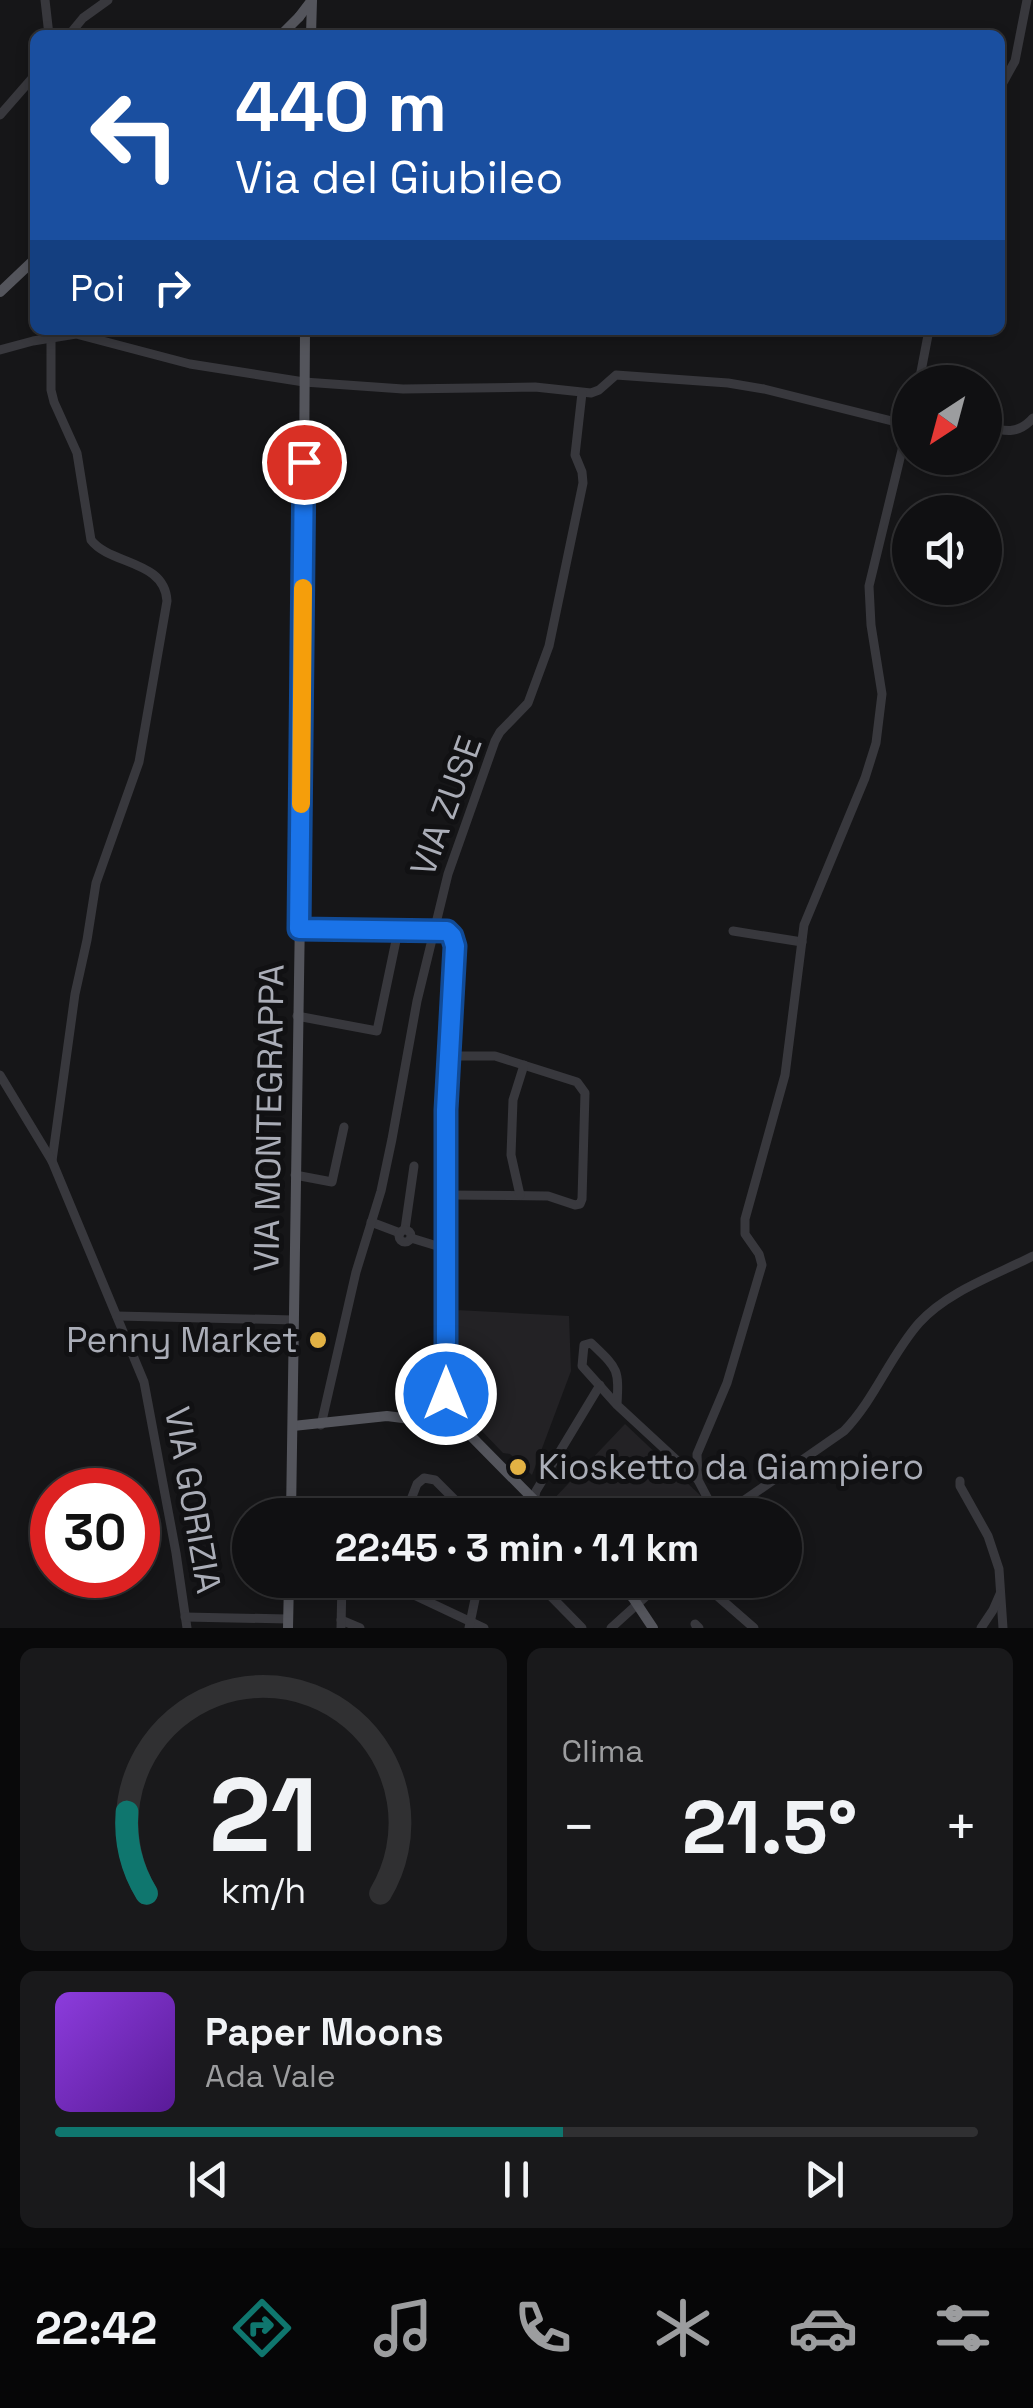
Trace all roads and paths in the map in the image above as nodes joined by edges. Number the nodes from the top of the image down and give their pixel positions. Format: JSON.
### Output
{"nodes":[{"id":1,"x":45,"y":0,"type":"edge"},
{"id":2,"x":108,"y":0,"type":"edge"},
{"id":3,"x":312,"y":0,"type":"edge"},
{"id":4,"x":1028,"y":0,"type":"edge"},
{"id":5,"x":48,"y":30,"type":"edge"},
{"id":6,"x":73,"y":30,"type":"edge"},
{"id":7,"x":286,"y":30,"type":"edge"},
{"id":8,"x":311,"y":30,"type":"edge"},
{"id":9,"x":1005,"y":79,"type":"edge"},
{"id":10,"x":30,"y":80,"type":"edge"},
{"id":11,"x":0,"y":115,"type":"edge"},
{"id":12,"x":30,"y":264,"type":"edge"},
{"id":13,"x":0,"y":292,"type":"edge"},
{"id":14,"x":68,"y":335,"type":"edge"},
{"id":15,"x":80,"y":335,"type":"edge"},
{"id":16,"x":305,"y":335,"type":"edge"},
{"id":17,"x":928,"y":335,"type":"edge"},
{"id":18,"x":51,"y":337,"type":"junction"},
{"id":19,"x":0,"y":350,"type":"edge"},
{"id":20,"x":922,"y":365,"type":"edge"},
{"id":21,"x":304,"y":382,"type":"junction"},
{"id":22,"x":582,"y":393,"type":"junction"},
{"id":23,"x":892,"y":417,"type":"edge"},
{"id":24,"x":1033,"y":418,"type":"edge"},
{"id":25,"x":1002,"y":430,"type":"edge"},
{"id":26,"x":896,"y":475,"type":"edge"},
{"id":27,"x":299,"y":929,"type":"junction"},
{"id":28,"x":398,"y":930,"type":"junction"},
{"id":29,"x":434,"y":930,"type":"junction"},
{"id":30,"x":733,"y":931,"type":"dead end"},
{"id":31,"x":802,"y":942,"type":"junction"},
{"id":32,"x":297,"y":1016,"type":"junction"},
{"id":33,"x":449,"y":1056,"type":"junction"},
{"id":34,"x":524,"y":1065,"type":"junction"},
{"id":35,"x":0,"y":1075,"type":"edge"},
{"id":36,"x":344,"y":1127,"type":"dead end"},
{"id":37,"x":52,"y":1160,"type":"junction"},
{"id":38,"x":414,"y":1166,"type":"dead end"},
{"id":39,"x":295,"y":1174,"type":"junction"},
{"id":40,"x":446,"y":1195,"type":"junction"},
{"id":41,"x":520,"y":1196,"type":"junction"},
{"id":42,"x":371,"y":1222,"type":"junction"},
{"id":43,"x":405,"y":1233,"type":"junction"},
{"id":44,"x":446,"y":1249,"type":"junction"},
{"id":45,"x":1033,"y":1256,"type":"edge"},
{"id":46,"x":117,"y":1316,"type":"junction"},
{"id":47,"x":294,"y":1320,"type":"junction"},
{"id":48,"x":600,"y":1386,"type":"junction"},
{"id":49,"x":446,"y":1394,"type":"junction"},
{"id":50,"x":617,"y":1405,"type":"junction"},
{"id":51,"x":440,"y":1423,"type":"junction"},
{"id":52,"x":320,"y":1424,"type":"junction"},
{"id":53,"x":293,"y":1426,"type":"junction"},
{"id":54,"x":468,"y":1433,"type":"junction"},
{"id":55,"x":698,"y":1480,"type":"junction"},
{"id":56,"x":960,"y":1481,"type":"dead end"},
{"id":57,"x":291,"y":1498,"type":"edge"},
{"id":58,"x":412,"y":1498,"type":"edge"},
{"id":59,"x":453,"y":1498,"type":"edge"},
{"id":60,"x":532,"y":1498,"type":"edge"},
{"id":61,"x":534,"y":1498,"type":"edge"},
{"id":62,"x":707,"y":1498,"type":"edge"},
{"id":63,"x":747,"y":1498,"type":"edge"},
{"id":64,"x":1002,"y":1592,"type":"junction"},
{"id":65,"x":289,"y":1598,"type":"edge"},
{"id":66,"x":342,"y":1598,"type":"edge"},
{"id":67,"x":417,"y":1598,"type":"edge"},
{"id":68,"x":475,"y":1598,"type":"edge"},
{"id":69,"x":553,"y":1598,"type":"edge"},
{"id":70,"x":632,"y":1598,"type":"edge"},
{"id":71,"x":645,"y":1598,"type":"edge"},
{"id":72,"x":719,"y":1598,"type":"edge"},
{"id":73,"x":638,"y":1605,"type":"junction"},
{"id":74,"x":186,"y":1622,"type":"edge"},
{"id":75,"x":288,"y":1623,"type":"edge"},
{"id":76,"x":1002,"y":1623,"type":"edge"},
{"id":77,"x":341,"y":1624,"type":"edge"},
{"id":78,"x":470,"y":1625,"type":"edge"},
{"id":79,"x":749,"y":1626,"type":"edge"},
{"id":80,"x":360,"y":1628,"type":"edge"},
{"id":81,"x":484,"y":1628,"type":"edge"},
{"id":82,"x":582,"y":1628,"type":"edge"},
{"id":83,"x":611,"y":1628,"type":"edge"},
{"id":84,"x":653,"y":1628,"type":"edge"},
{"id":85,"x":985,"y":1628,"type":"edge"}],
"edges":[{"from":1,"to":5,"type":"street"},
{"from":2,"to":6,"type":"street"},
{"from":3,"to":7,"type":"main road","bridge":true},
{"from":3,"to":8,"type":"main road"},
{"from":4,"to":9,"type":"street"},
{"from":10,"to":11,"type":"street"},
{"from":12,"to":13,"type":"main road"},
{"from":14,"to":18,"type":"street"},
{"from":15,"to":21,"type":"street"},
{"from":16,"to":21,"type":"main road","name":"VIA MONTEGRAPPA"},
{"from":17,"to":20,"type":"street"},
{"from":18,"to":19,"type":"street"},
{"from":18,"to":37,"type":"street"},
{"from":21,"to":22,"type":"street"},
{"from":21,"to":27,"type":"main road","name":"VIA MONTEGRAPPA"},
{"from":22,"to":23,"type":"street"},
{"from":22,"to":29,"type":"street","name":"VIA ZUSE"},
{"from":24,"to":25,"type":"street"},
{"from":26,"to":31,"type":"street"},
{"from":27,"to":28,"type":"street"},
{"from":27,"to":32,"type":"main road","name":"VIA MONTEGRAPPA"},
{"from":28,"to":29,"type":"street"},
{"from":28,"to":32,"type":"street"},
{"from":29,"to":33,"type":"street"},
{"from":29,"to":42,"type":"street","name":"VIA ZUSE"},
{"from":30,"to":31,"type":"street"},
{"from":31,"to":55,"type":"street"},
{"from":32,"to":39,"type":"main road","name":"VIA MONTEGRAPPA"},
{"from":33,"to":34,"type":"street"},
{"from":33,"to":40,"type":"street"},
{"from":34,"to":41,"type":"street"},
{"from":34,"to":41,"type":"street"},
{"from":35,"to":37,"type":"street","name":"VIA GORIZIA"},
{"from":36,"to":39,"type":"street"},
{"from":37,"to":46,"type":"street","name":"VIA GORIZIA"},
{"from":38,"to":43,"type":"street"},
{"from":39,"to":47,"type":"main road","name":"VIA MONTEGRAPPA"},
{"from":40,"to":41,"type":"street"},
{"from":40,"to":44,"type":"street"},
{"from":42,"to":43,"type":"street"},
{"from":42,"to":52,"type":"street","name":"VIA ZUSE"},
{"from":43,"to":44,"type":"street"},
{"from":44,"to":49,"type":"street"},
{"from":45,"to":63,"type":"street"},
{"from":46,"to":47,"type":"street"},
{"from":46,"to":74,"type":"street","name":"VIA GORIZIA"},
{"from":47,"to":53,"type":"main road","name":"VIA MONTEGRAPPA"},
{"from":48,"to":50,"type":"street"},
{"from":48,"to":50,"type":"street"},
{"from":48,"to":61,"type":"street"},
{"from":49,"to":51,"type":"street"},
{"from":49,"to":54,"type":"street"},
{"from":50,"to":55,"type":"street"},
{"from":51,"to":52,"type":"main road"},
{"from":51,"to":54,"type":"main road"},
{"from":52,"to":53,"type":"main road"},
{"from":53,"to":57,"type":"main road","name":"VIA MONTEGRAPPA"},
{"from":54,"to":60,"type":"main road"},
{"from":55,"to":62,"type":"street"},
{"from":56,"to":64,"type":"street"},
{"from":58,"to":59,"type":"street"},
{"from":64,"to":76,"type":"street"},
{"from":64,"to":85,"type":"street"},
{"from":65,"to":75,"type":"main road"},
{"from":66,"to":77,"type":"street"},
{"from":67,"to":78,"type":"street"},
{"from":68,"to":78,"type":"street"},
{"from":69,"to":82,"type":"street"},
{"from":70,"to":73,"type":"main road"},
{"from":71,"to":73,"type":"street"},
{"from":72,"to":79,"type":"street"},
{"from":73,"to":83,"type":"street"},
{"from":73,"to":84,"type":"main road"},
{"from":74,"to":75,"type":"street"},
{"from":76,"to":85,"type":"street"},
{"from":77,"to":80,"type":"street"},
{"from":78,"to":81,"type":"street"}]}
